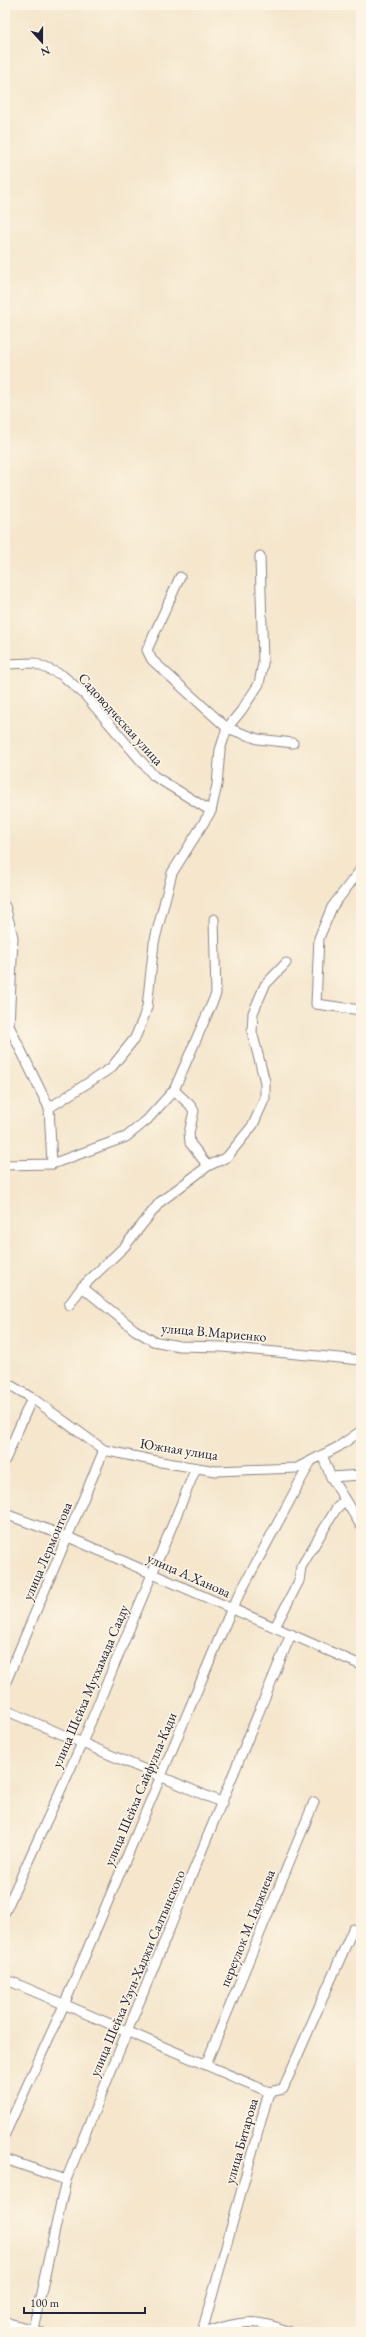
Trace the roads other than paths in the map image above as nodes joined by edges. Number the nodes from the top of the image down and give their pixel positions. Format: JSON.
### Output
{"nodes":[{"id":1,"x":260,"y":556,"type":"dead end"},
{"id":2,"x":180,"y":577,"type":"dead end"},
{"id":3,"x":5,"y":664,"type":"edge"},
{"id":4,"x":227,"y":728,"type":"junction"},
{"id":5,"x":293,"y":743,"type":"dead end"},
{"id":6,"x":211,"y":811,"type":"junction"},
{"id":7,"x":361,"y":869,"type":"edge"},
{"id":8,"x":5,"y":906,"type":"edge"},
{"id":9,"x":214,"y":919,"type":"dead end"},
{"id":10,"x":286,"y":963,"type":"dead end"},
{"id":11,"x":361,"y":1010,"type":"edge"},
{"id":12,"x":174,"y":1090,"type":"junction"},
{"id":13,"x":49,"y":1108,"type":"junction"},
{"id":14,"x":52,"y":1164,"type":"junction"},
{"id":15,"x":5,"y":1165,"type":"edge"},
{"id":16,"x":208,"y":1166,"type":"junction"},
{"id":17,"x":82,"y":1287,"type":"junction"},
{"id":18,"x":69,"y":1305,"type":"dead end"},
{"id":19,"x":361,"y":1360,"type":"edge"},
{"id":20,"x":5,"y":1382,"type":"edge"},
{"id":21,"x":32,"y":1398,"type":"junction"},
{"id":22,"x":361,"y":1431,"type":"edge"},
{"id":23,"x":104,"y":1450,"type":"junction"},
{"id":24,"x":322,"y":1455,"type":"junction"},
{"id":25,"x":5,"y":1460,"type":"edge"},
{"id":26,"x":311,"y":1461,"type":"junction"},
{"id":27,"x":196,"y":1468,"type":"junction"},
{"id":28,"x":361,"y":1475,"type":"edge"},
{"id":29,"x":331,"y":1477,"type":"junction"},
{"id":30,"x":345,"y":1500,"type":"junction"},
{"id":31,"x":5,"y":1514,"type":"edge"},
{"id":32,"x":361,"y":1526,"type":"edge"},
{"id":33,"x":68,"y":1537,"type":"junction"},
{"id":34,"x":152,"y":1574,"type":"junction"},
{"id":35,"x":232,"y":1608,"type":"junction"},
{"id":36,"x":275,"y":1627,"type":"junction"},
{"id":37,"x":291,"y":1634,"type":"junction"},
{"id":38,"x":361,"y":1666,"type":"edge"},
{"id":39,"x":5,"y":1684,"type":"edge"},
{"id":40,"x":5,"y":1710,"type":"edge"},
{"id":41,"x":82,"y":1743,"type":"junction"},
{"id":42,"x":160,"y":1776,"type":"junction"},
{"id":43,"x":314,"y":1802,"type":"dead end"},
{"id":44,"x":223,"y":1803,"type":"junction"},
{"id":45,"x":5,"y":1912,"type":"edge"},
{"id":46,"x":353,"y":1930,"type":"dead end"},
{"id":47,"x":5,"y":1979,"type":"edge"},
{"id":48,"x":64,"y":2004,"type":"junction"},
{"id":49,"x":129,"y":2031,"type":"junction"},
{"id":50,"x":206,"y":2064,"type":"junction"},
{"id":51,"x":269,"y":2092,"type":"junction"},
{"id":52,"x":5,"y":2134,"type":"edge"},
{"id":53,"x":5,"y":2159,"type":"edge"},
{"id":54,"x":66,"y":2180,"type":"junction"},
{"id":55,"x":5,"y":2322,"type":"edge"},
{"id":56,"x":267,"y":2323,"type":"junction"},
{"id":57,"x":37,"y":2331,"type":"edge"},
{"id":58,"x":202,"y":2332,"type":"edge"},
{"id":59,"x":207,"y":2332,"type":"edge"},
{"id":60,"x":264,"y":2332,"type":"edge"},
{"id":61,"x":290,"y":2332,"type":"edge"}],
"edges":[{"from":1,"to":4,"type":"street"},
{"from":2,"to":4,"type":"street"},
{"from":3,"to":6,"type":"street","name":"Садоводческая улица"},
{"from":4,"to":5,"type":"street"},
{"from":4,"to":6,"type":"street"},
{"from":6,"to":13,"type":"street"},
{"from":7,"to":11,"type":"street"},
{"from":8,"to":13,"type":"street"},
{"from":9,"to":12,"type":"street"},
{"from":10,"to":16,"type":"street"},
{"from":12,"to":14,"type":"street"},
{"from":12,"to":16,"type":"street"},
{"from":13,"to":14,"type":"street"},
{"from":14,"to":15,"type":"street"},
{"from":16,"to":17,"type":"street"},
{"from":17,"to":18,"type":"street"},
{"from":17,"to":19,"type":"street","name":"улица В.Мариенко"},
{"from":20,"to":21,"type":"street","name":"Южная улица"},
{"from":21,"to":23,"type":"street","name":"Южная улица"},
{"from":21,"to":25,"type":"street"},
{"from":22,"to":24,"type":"street","name":"Южная улица"},
{"from":23,"to":27,"type":"street","name":"Южная улица"},
{"from":23,"to":33,"type":"street","name":"улица Лермонтова"},
{"from":24,"to":26,"type":"street","name":"Южная улица"},
{"from":24,"to":29,"type":"street"},
{"from":26,"to":27,"type":"street","name":"Южная улица"},
{"from":26,"to":35,"type":"street","name":"улица Шейха Сайфулла-Кади"},
{"from":27,"to":34,"type":"street","name":"улица Шейха Муххамада Сааду"},
{"from":28,"to":29,"type":"street"},
{"from":29,"to":30,"type":"street"},
{"from":30,"to":32,"type":"street"},
{"from":30,"to":36,"type":"street"},
{"from":31,"to":33,"type":"street","name":"улица А.Ханова"},
{"from":33,"to":34,"type":"street","name":"улица А.Ханова"},
{"from":33,"to":39,"type":"street","name":"улица Лермонтова"},
{"from":34,"to":35,"type":"street","name":"улица А.Ханова"},
{"from":34,"to":41,"type":"street","name":"улица Шейха Муххамада Сааду"},
{"from":35,"to":36,"type":"street","name":"улица А.Ханова"},
{"from":35,"to":42,"type":"street","name":"улица Шейха Сайфулла-Кади"},
{"from":36,"to":37,"type":"street","name":"улица А.Ханова"},
{"from":37,"to":38,"type":"street","name":"улица А.Ханова"},
{"from":37,"to":44,"type":"street","name":"улица Шейха Узун-Хаджи Салтынского"},
{"from":40,"to":41,"type":"street"},
{"from":41,"to":42,"type":"street"},
{"from":41,"to":45,"type":"street","name":"улица Шейха Муххамада Сааду"},
{"from":42,"to":44,"type":"street"},
{"from":42,"to":48,"type":"street","name":"улица Шейха Сайфулла-Кади"},
{"from":43,"to":50,"type":"street","name":"переулок М. Гаджиева"},
{"from":44,"to":49,"type":"street","name":"улица Шейха Узун-Хаджи Салтынского"},
{"from":46,"to":51,"type":"street","name":"улица Битарова"},
{"from":47,"to":48,"type":"street"},
{"from":48,"to":49,"type":"street"},
{"from":48,"to":52,"type":"street","name":"улица Шейха Сайфулла-Кади"},
{"from":49,"to":50,"type":"street"},
{"from":49,"to":54,"type":"street","name":"улица Шейха Узун-Хаджи Салтынского"},
{"from":50,"to":51,"type":"street"},
{"from":51,"to":58,"type":"street","name":"улица Битарова"},
{"from":53,"to":54,"type":"street"},
{"from":54,"to":57,"type":"street","name":"улица Шейха Узун-Хаджи Салтынского"},
{"from":55,"to":57,"type":"street"},
{"from":56,"to":59,"type":"street"},
{"from":56,"to":60,"type":"street"},
{"from":56,"to":61,"type":"street"}]}
